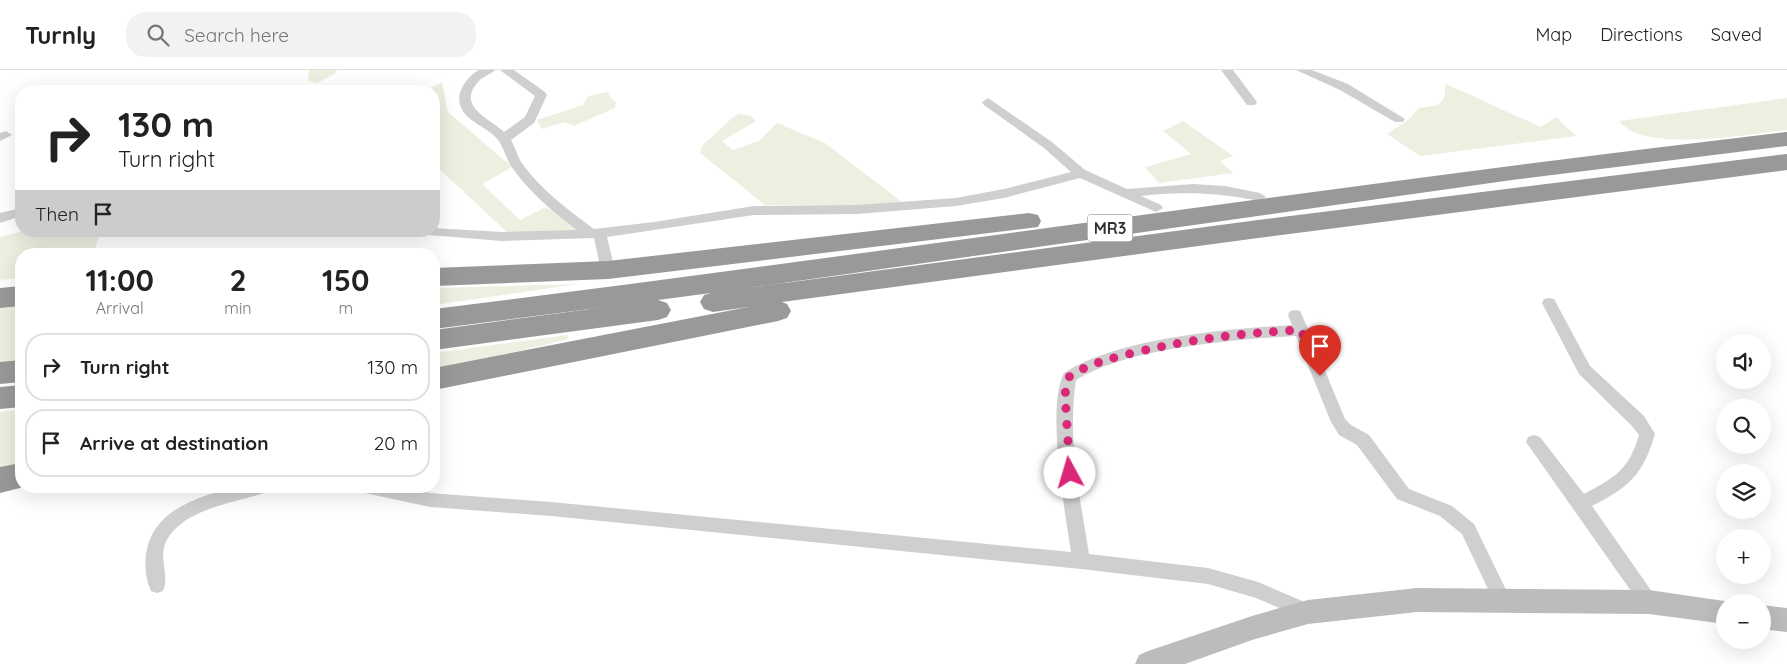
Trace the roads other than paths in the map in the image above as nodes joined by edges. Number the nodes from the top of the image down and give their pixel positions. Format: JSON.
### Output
{"nodes":[{"id":1,"x":489,"y":70,"type":"edge"},
{"id":2,"x":506,"y":70,"type":"edge"},
{"id":3,"x":1227,"y":70,"type":"edge"},
{"id":4,"x":1302,"y":70,"type":"edge"},
{"id":5,"x":988,"y":102,"type":"dead end"},
{"id":6,"x":1251,"y":102,"type":"dead end"},
{"id":7,"x":1399,"y":119,"type":"dead end"},
{"id":8,"x":1787,"y":139,"type":"edge"},
{"id":9,"x":505,"y":140,"type":"junction"},
{"id":10,"x":1787,"y":162,"type":"edge"},
{"id":11,"x":1512,"y":172,"type":"junction"},
{"id":12,"x":1081,"y":173,"type":"junction"},
{"id":13,"x":1126,"y":194,"type":"junction"},
{"id":14,"x":1260,"y":197,"type":"junction"},
{"id":15,"x":1156,"y":208,"type":"junction"},
{"id":16,"x":15,"y":214,"type":"edge"},
{"id":17,"x":0,"y":218,"type":"edge"},
{"id":18,"x":1258,"y":229,"type":"junction"},
{"id":19,"x":440,"y":233,"type":"edge"},
{"id":20,"x":595,"y":233,"type":"junction"},
{"id":21,"x":608,"y":270,"type":"junction"},
{"id":22,"x":440,"y":277,"type":"edge"},
{"id":23,"x":15,"y":297,"type":"edge"},
{"id":24,"x":0,"y":298,"type":"edge"},
{"id":25,"x":1549,"y":303,"type":"dead end"},
{"id":26,"x":440,"y":318,"type":"edge"},
{"id":27,"x":440,"y":339,"type":"edge"},
{"id":28,"x":15,"y":372,"type":"edge"},
{"id":29,"x":0,"y":373,"type":"edge"},
{"id":30,"x":440,"y":378,"type":"edge"},
{"id":31,"x":15,"y":397,"type":"edge"},
{"id":32,"x":0,"y":398,"type":"edge"},
{"id":33,"x":1534,"y":442,"type":"dead end"},
{"id":34,"x":15,"y":477,"type":"edge"},
{"id":35,"x":0,"y":480,"type":"edge"},
{"id":36,"x":240,"y":493,"type":"edge"},
{"id":37,"x":398,"y":493,"type":"edge"},
{"id":38,"x":1581,"y":504,"type":"junction"},
{"id":39,"x":1081,"y":561,"type":"junction"},
{"id":40,"x":157,"y":585,"type":"dead end"},
{"id":41,"x":1502,"y":600,"type":"junction"},
{"id":42,"x":1649,"y":602,"type":"junction"},
{"id":43,"x":1716,"y":611,"type":"edge"},
{"id":44,"x":1308,"y":612,"type":"junction"},
{"id":45,"x":1771,"y":618,"type":"edge"},
{"id":46,"x":1787,"y":620,"type":"edge"},
{"id":47,"x":1148,"y":664,"type":"edge"}],
"edges":[{"from":1,"to":9,"type":"street"},
{"from":2,"to":9,"type":"street"},
{"from":3,"to":6,"type":"street"},
{"from":4,"to":7,"type":"street"},
{"from":5,"to":12,"type":"street"},
{"from":8,"to":11,"type":"highway","number":"MR3"},
{"from":9,"to":20,"type":"street"},
{"from":10,"to":18,"type":"highway","number":"MR3"},
{"from":11,"to":14,"type":"highway"},
{"from":11,"to":26,"type":"highway","number":"MR3"},
{"from":12,"to":13,"type":"street"},
{"from":12,"to":20,"type":"street"},
{"from":13,"to":14,"type":"street"},
{"from":13,"to":15,"type":"street"},
{"from":14,"to":15,"type":"highway"},
{"from":15,"to":21,"type":"highway"},
{"from":16,"to":17,"type":"street"},
{"from":18,"to":27,"type":"highway","number":"MR3"},
{"from":18,"to":30,"type":"highway"},
{"from":19,"to":20,"type":"street"},
{"from":20,"to":21,"type":"street"},
{"from":21,"to":22,"type":"highway"},
{"from":23,"to":24,"type":"highway"},
{"from":25,"to":38,"type":"street"},
{"from":28,"to":29,"type":"highway"},
{"from":31,"to":32,"type":"highway"},
{"from":33,"to":38,"type":"street"},
{"from":34,"to":35,"type":"highway"},
{"from":36,"to":40,"type":"street"},
{"from":37,"to":39,"type":"street"},
{"from":38,"to":42,"type":"street"},
{"from":39,"to":41,"type":"street"},
{"from":39,"to":44,"type":"street"},
{"from":41,"to":42,"type":"street"},
{"from":41,"to":44,"type":"street"},
{"from":42,"to":43,"type":"street"},
{"from":44,"to":47,"type":"street"},
{"from":45,"to":46,"type":"street"}]}
